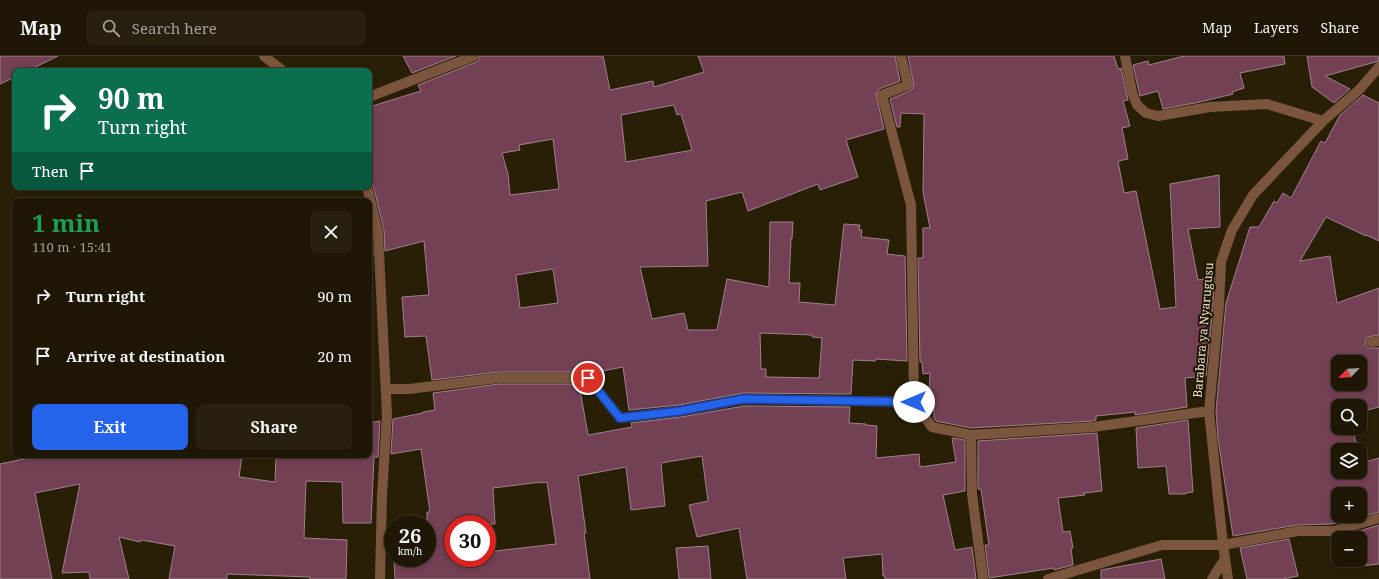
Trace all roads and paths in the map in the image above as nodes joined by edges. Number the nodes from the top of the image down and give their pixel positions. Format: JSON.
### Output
{"nodes":[{"id":1,"x":264,"y":56,"type":"edge"},
{"id":2,"x":474,"y":56,"type":"edge"},
{"id":3,"x":901,"y":56,"type":"edge"},
{"id":4,"x":1126,"y":56,"type":"edge"},
{"id":5,"x":1379,"y":67,"type":"edge"},
{"id":6,"x":279,"y":68,"type":"edge"},
{"id":7,"x":372,"y":96,"type":"edge"},
{"id":8,"x":1322,"y":120,"type":"junction"},
{"id":9,"x":372,"y":207,"type":"edge"},
{"id":10,"x":386,"y":389,"type":"junction"},
{"id":11,"x":914,"y":402,"type":"junction"},
{"id":12,"x":1209,"y":412,"type":"junction"},
{"id":13,"x":971,"y":436,"type":"junction"},
{"id":14,"x":1379,"y":518,"type":"edge"},
{"id":15,"x":1223,"y":544,"type":"junction"},
{"id":16,"x":1224,"y":560,"type":"junction"},
{"id":17,"x":380,"y":579,"type":"edge"},
{"id":18,"x":983,"y":579,"type":"edge"},
{"id":19,"x":1048,"y":579,"type":"edge"},
{"id":20,"x":1212,"y":579,"type":"edge"},
{"id":21,"x":1228,"y":579,"type":"edge"}],
"edges":[{"from":1,"to":6,"type":"street"},
{"from":2,"to":7,"type":"street"},
{"from":3,"to":11,"type":"street"},
{"from":4,"to":8,"type":"street"},
{"from":5,"to":8,"type":"street","name":"Barabara ya Nyarugusu"},
{"from":8,"to":12,"type":"street","name":"Barabara ya Nyarugusu"},
{"from":9,"to":10,"type":"street"},
{"from":10,"to":11,"type":"street"},
{"from":10,"to":17,"type":"street"},
{"from":11,"to":13,"type":"street"},
{"from":12,"to":13,"type":"street"},
{"from":12,"to":15,"type":"street","name":"Barabara ya Nyarugusu"},
{"from":13,"to":18,"type":"street"},
{"from":14,"to":15,"type":"street"},
{"from":15,"to":16,"type":"street","name":"Barabara ya Nyarugusu"},
{"from":15,"to":19,"type":"street"},
{"from":16,"to":20,"type":"street"},
{"from":16,"to":21,"type":"street","name":"Barabara ya Nyarugusu"}]}
